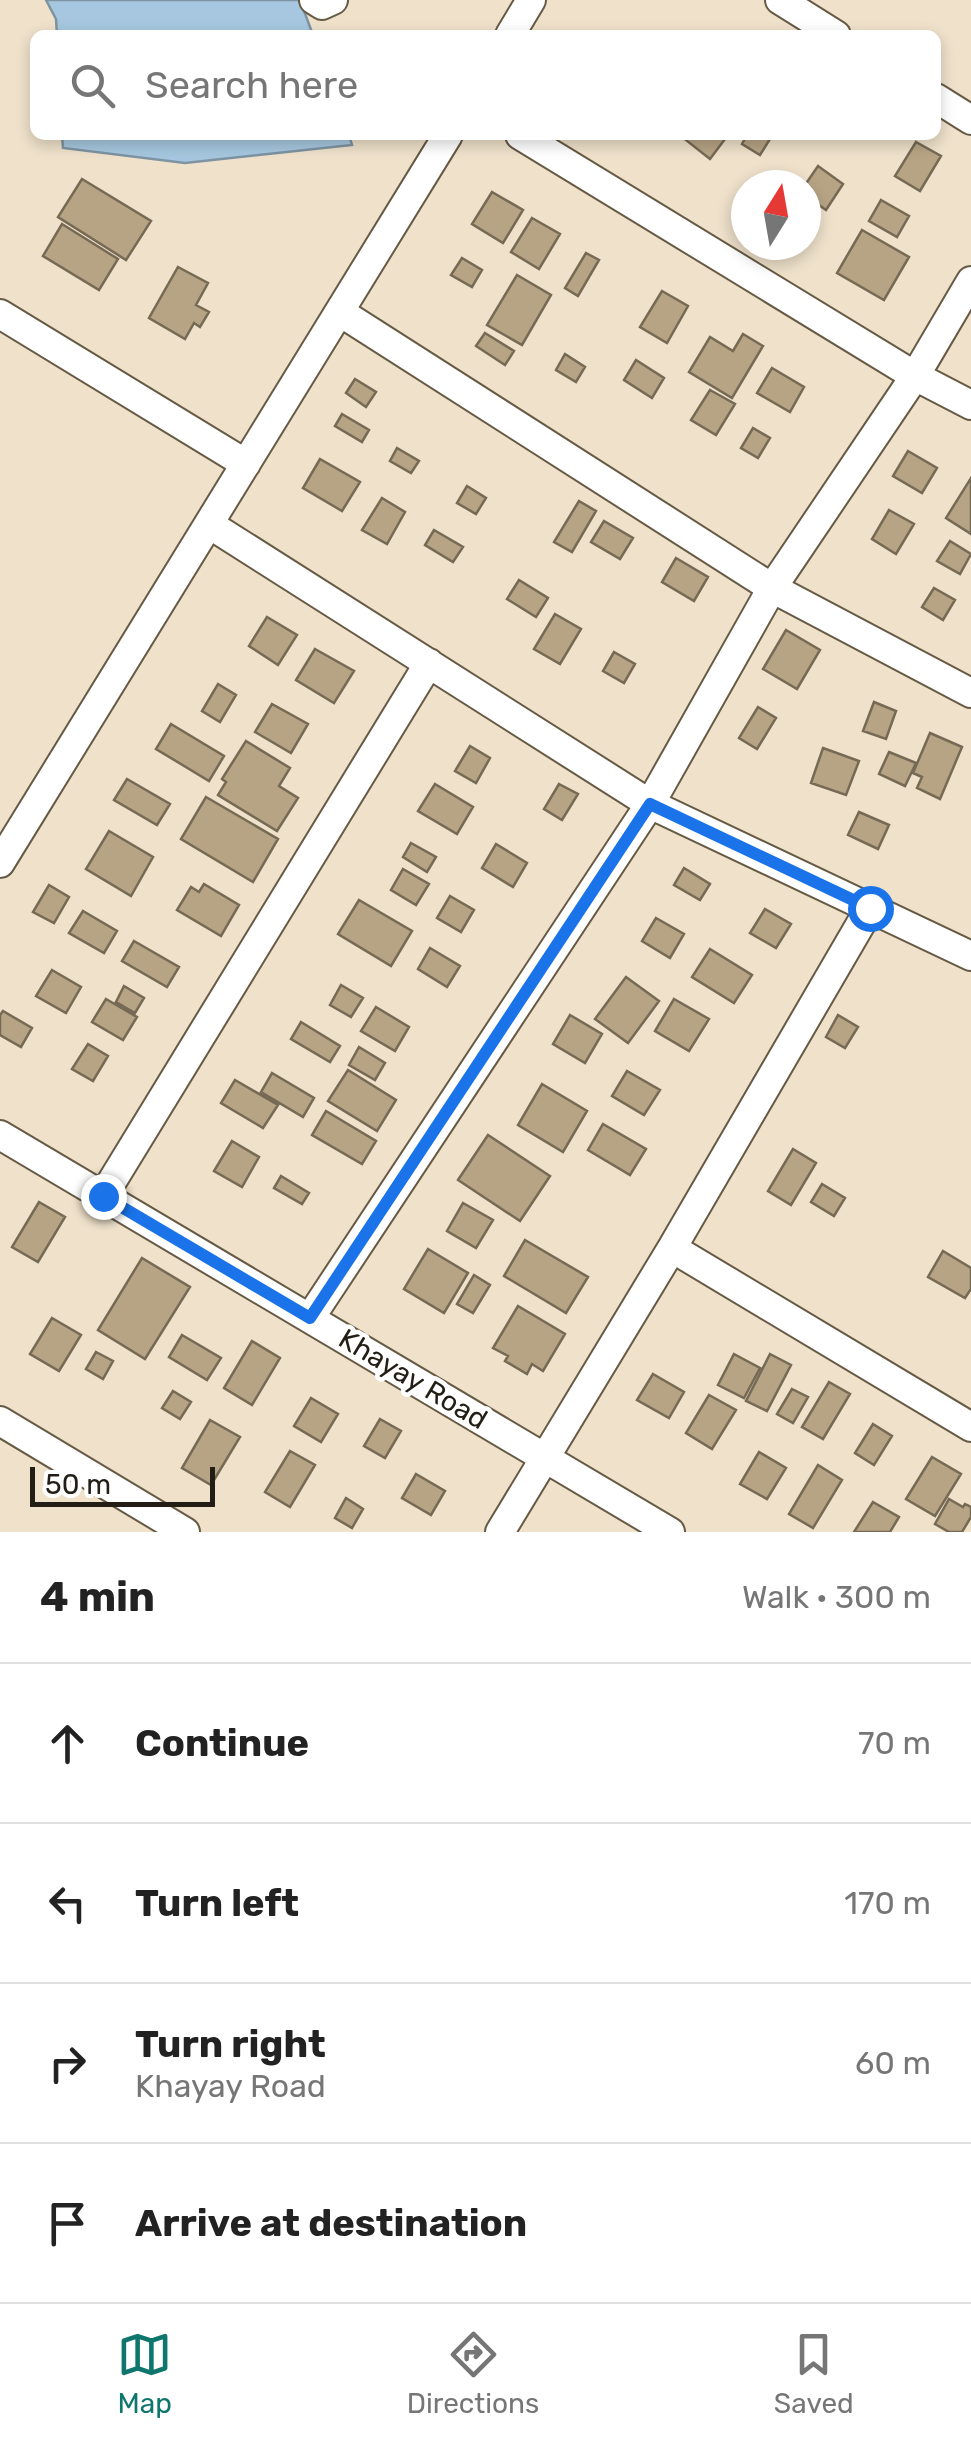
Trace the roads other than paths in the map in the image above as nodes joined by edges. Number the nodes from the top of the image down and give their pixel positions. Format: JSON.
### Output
{"nodes":[{"id":1,"x":314,"y":0,"type":"edge"},
{"id":2,"x":333,"y":0,"type":"edge"},
{"id":3,"x":532,"y":0,"type":"edge"},
{"id":4,"x":780,"y":0,"type":"edge"},
{"id":5,"x":513,"y":30,"type":"edge"},
{"id":6,"x":828,"y":30,"type":"edge"},
{"id":7,"x":941,"y":101,"type":"edge"},
{"id":8,"x":971,"y":120,"type":"edge"},
{"id":9,"x":445,"y":140,"type":"edge"},
{"id":10,"x":528,"y":140,"type":"edge"},
{"id":11,"x":971,"y":281,"type":"edge"},
{"id":12,"x":340,"y":312,"type":"junction"},
{"id":13,"x":0,"y":314,"type":"edge"},
{"id":14,"x":915,"y":376,"type":"junction"},
{"id":15,"x":971,"y":405,"type":"edge"},
{"id":16,"x":246,"y":464,"type":"junction"},
{"id":17,"x":209,"y":524,"type":"junction"},
{"id":18,"x":772,"y":588,"type":"junction"},
{"id":19,"x":429,"y":664,"type":"junction"},
{"id":20,"x":971,"y":694,"type":"edge"},
{"id":21,"x":650,"y":804,"type":"junction"},
{"id":22,"x":0,"y":863,"type":"edge"},
{"id":23,"x":870,"y":908,"type":"junction"},
{"id":24,"x":971,"y":956,"type":"edge"},
{"id":25,"x":0,"y":1135,"type":"edge"},
{"id":26,"x":103,"y":1196,"type":"junction"},
{"id":27,"x":672,"y":1248,"type":"junction"},
{"id":28,"x":310,"y":1318,"type":"junction"},
{"id":29,"x":0,"y":1421,"type":"edge"},
{"id":30,"x":971,"y":1427,"type":"edge"},
{"id":31,"x":544,"y":1457,"type":"junction"},
{"id":32,"x":185,"y":1532,"type":"edge"},
{"id":33,"x":500,"y":1532,"type":"edge"},
{"id":34,"x":670,"y":1532,"type":"edge"}],
"edges":[{"from":1,"to":2,"type":"street"},
{"from":3,"to":5,"type":"street"},
{"from":4,"to":6,"type":"street"},
{"from":7,"to":8,"type":"street"},
{"from":9,"to":12,"type":"street"},
{"from":10,"to":14,"type":"street"},
{"from":11,"to":14,"type":"street"},
{"from":12,"to":16,"type":"street"},
{"from":12,"to":18,"type":"street"},
{"from":13,"to":16,"type":"street"},
{"from":14,"to":15,"type":"street"},
{"from":14,"to":18,"type":"street"},
{"from":16,"to":17,"type":"street"},
{"from":17,"to":19,"type":"street"},
{"from":17,"to":22,"type":"street"},
{"from":18,"to":20,"type":"street"},
{"from":18,"to":21,"type":"street"},
{"from":19,"to":21,"type":"street"},
{"from":19,"to":26,"type":"street"},
{"from":21,"to":23,"type":"street"},
{"from":21,"to":28,"type":"street"},
{"from":23,"to":24,"type":"street"},
{"from":23,"to":27,"type":"street"},
{"from":25,"to":26,"type":"street","name":"Khayay Road"},
{"from":26,"to":28,"type":"street","name":"Khayay Road"},
{"from":27,"to":30,"type":"street"},
{"from":27,"to":31,"type":"street"},
{"from":28,"to":31,"type":"street","name":"Khayay Road"},
{"from":29,"to":32,"type":"street"},
{"from":31,"to":33,"type":"street"},
{"from":31,"to":34,"type":"street","name":"Khayay Road"}]}
